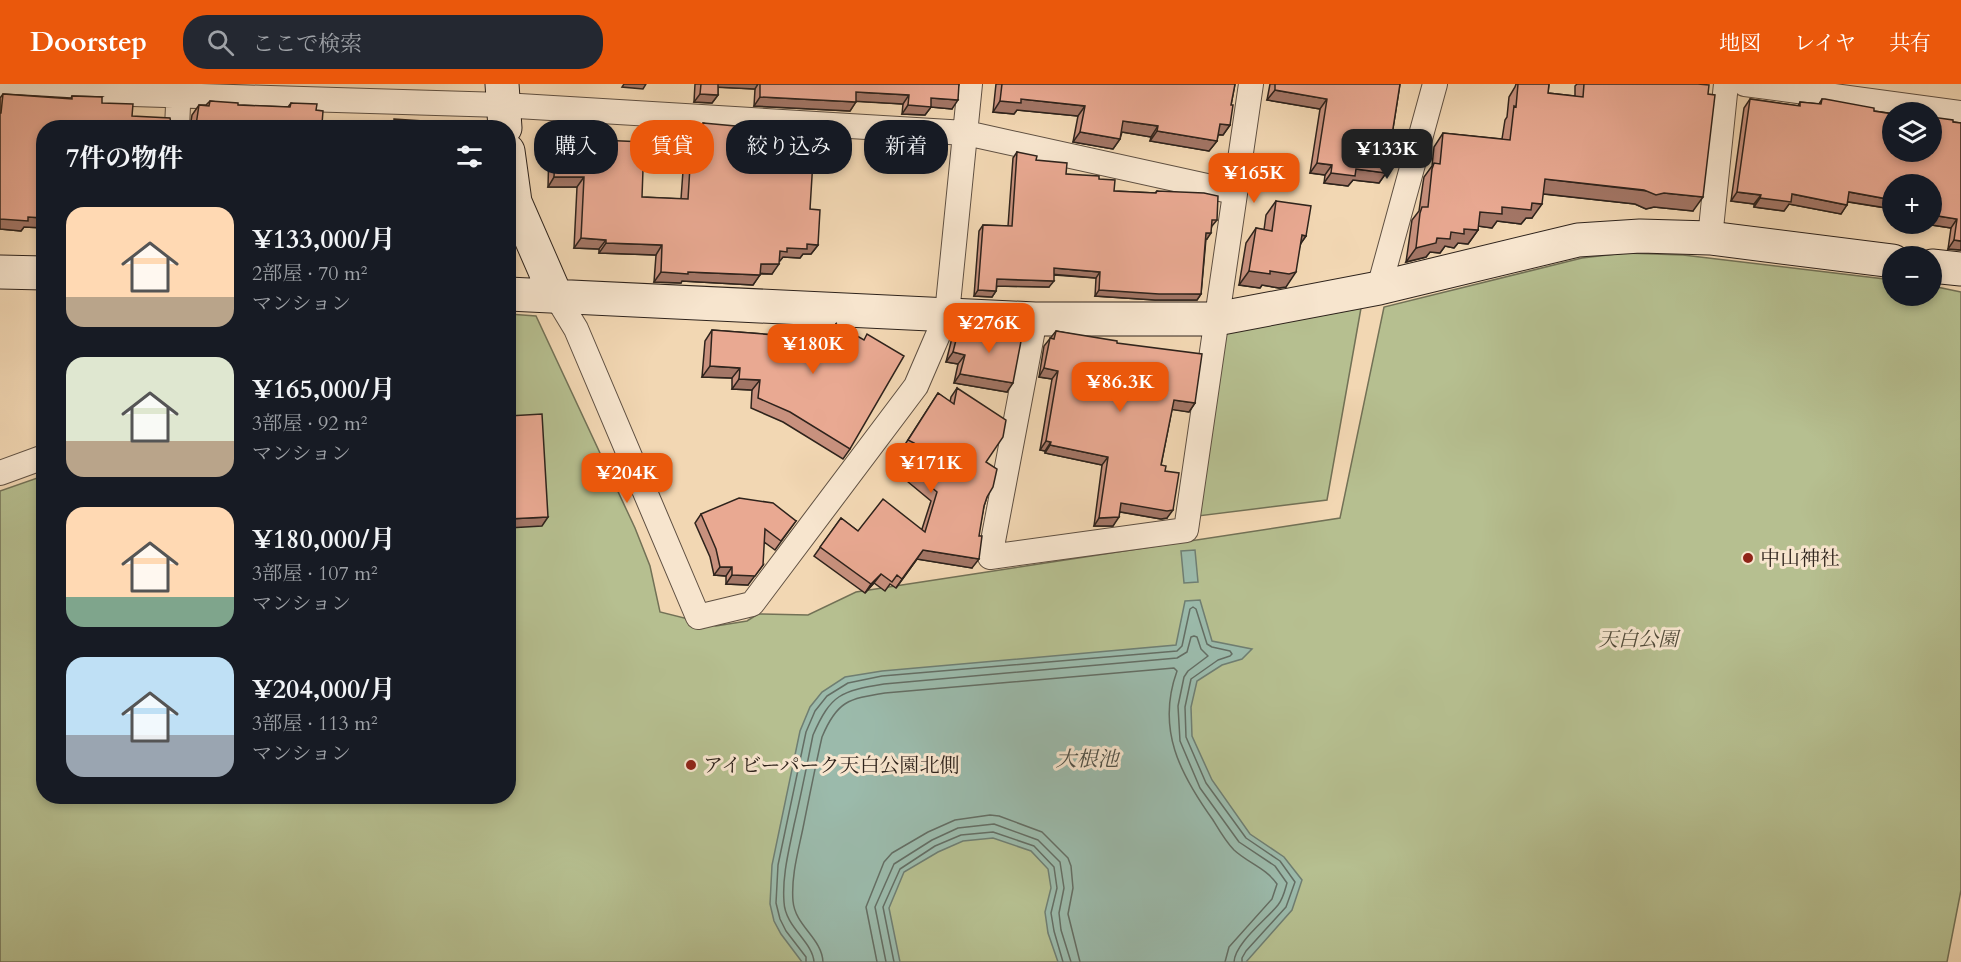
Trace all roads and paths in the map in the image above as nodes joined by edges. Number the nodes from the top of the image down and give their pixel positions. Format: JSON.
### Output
{"nodes":[{"id":1,"x":970,"y":84,"type":"edge"},
{"id":2,"x":1251,"y":84,"type":"edge"},
{"id":3,"x":1435,"y":84,"type":"edge"},
{"id":4,"x":1726,"y":84,"type":"edge"},
{"id":5,"x":1745,"y":84,"type":"edge"},
{"id":6,"x":0,"y":90,"type":"edge"},
{"id":7,"x":179,"y":90,"type":"edge"},
{"id":8,"x":1905,"y":95,"type":"edge"},
{"id":9,"x":503,"y":106,"type":"edge"},
{"id":10,"x":1961,"y":113,"type":"edge"},
{"id":11,"x":177,"y":120,"type":"edge"},
{"id":12,"x":966,"y":134,"type":"junction"},
{"id":13,"x":1234,"y":192,"type":"junction"},
{"id":14,"x":516,"y":204,"type":"edge"},
{"id":15,"x":1710,"y":238,"type":"junction"},
{"id":16,"x":1882,"y":260,"type":"edge"},
{"id":17,"x":1942,"y":267,"type":"edge"},
{"id":18,"x":1961,"y":269,"type":"edge"},
{"id":19,"x":0,"y":272,"type":"edge"},
{"id":20,"x":36,"y":273,"type":"edge"},
{"id":21,"x":1379,"y":288,"type":"junction"},
{"id":22,"x":516,"y":294,"type":"edge"},
{"id":23,"x":556,"y":296,"type":"junction"},
{"id":24,"x":947,"y":314,"type":"junction"},
{"id":25,"x":1035,"y":319,"type":"junction"},
{"id":26,"x":1216,"y":319,"type":"junction"},
{"id":27,"x":36,"y":460,"type":"edge"},
{"id":28,"x":0,"y":473,"type":"edge"}],
"edges":[{"from":1,"to":12,"type":"street"},
{"from":2,"to":13,"type":"street"},
{"from":3,"to":21,"type":"street"},
{"from":4,"to":15,"type":"street"},
{"from":5,"to":8,"type":"street"},
{"from":6,"to":7,"type":"street"},
{"from":7,"to":9,"type":"street"},
{"from":7,"to":11,"type":"street"},
{"from":8,"to":10,"type":"street"},
{"from":9,"to":12,"type":"street"},
{"from":12,"to":13,"type":"street"},
{"from":12,"to":24,"type":"street"},
{"from":13,"to":26,"type":"street"},
{"from":14,"to":23,"type":"street"},
{"from":15,"to":16,"type":"street"},
{"from":15,"to":21,"type":"street"},
{"from":17,"to":18,"type":"street"},
{"from":19,"to":20,"type":"street"},
{"from":21,"to":26,"type":"street"},
{"from":22,"to":23,"type":"street"},
{"from":23,"to":24,"type":"street"},
{"from":23,"to":24,"type":"street"},
{"from":24,"to":25,"type":"street"},
{"from":25,"to":26,"type":"street"},
{"from":25,"to":26,"type":"street"},
{"from":27,"to":28,"type":"street"}]}
